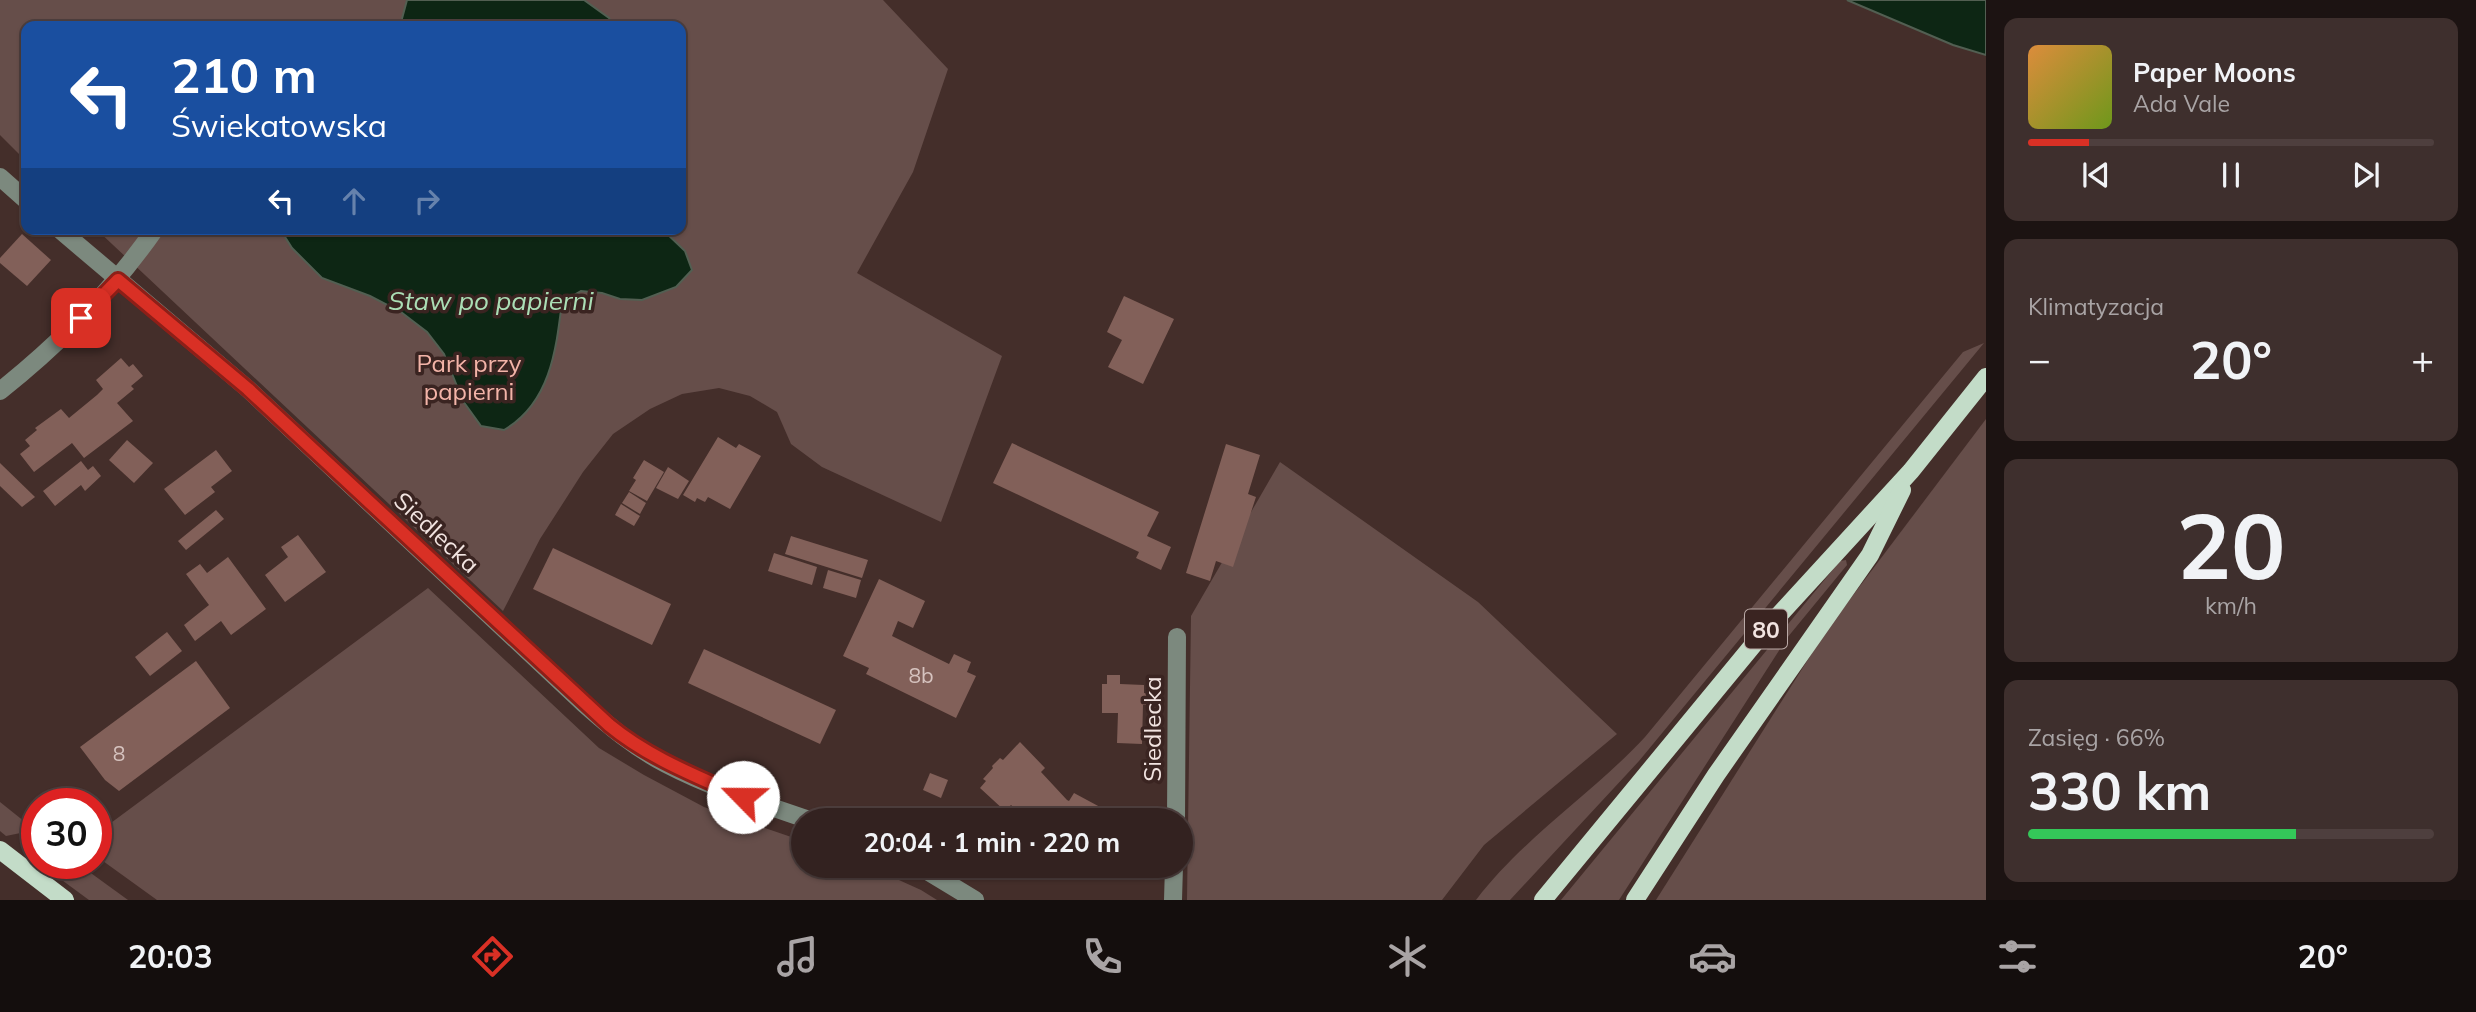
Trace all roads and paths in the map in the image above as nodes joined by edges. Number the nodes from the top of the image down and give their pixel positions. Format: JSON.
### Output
{"nodes":[{"id":1,"x":0,"y":177,"type":"edge"},
{"id":2,"x":21,"y":196,"type":"edge"},
{"id":3,"x":66,"y":235,"type":"edge"},
{"id":4,"x":151,"y":235,"type":"edge"},
{"id":5,"x":118,"y":280,"type":"junction"},
{"id":6,"x":1986,"y":377,"type":"edge"},
{"id":7,"x":0,"y":391,"type":"edge"},
{"id":8,"x":1911,"y":471,"type":"junction"},
{"id":9,"x":1177,"y":636,"type":"dead end"},
{"id":10,"x":1176,"y":808,"type":"edge"},
{"id":11,"x":791,"y":814,"type":"edge"},
{"id":12,"x":0,"y":850,"type":"edge"},
{"id":13,"x":939,"y":878,"type":"edge"},
{"id":14,"x":1174,"y":878,"type":"edge"},
{"id":15,"x":65,"y":900,"type":"edge"},
{"id":16,"x":975,"y":900,"type":"edge"},
{"id":17,"x":1173,"y":900,"type":"edge"},
{"id":18,"x":1543,"y":900,"type":"edge"},
{"id":19,"x":1635,"y":900,"type":"edge"}],
"edges":[{"from":1,"to":2,"type":"street"},
{"from":3,"to":5,"type":"street","name":"Siedlecka"},
{"from":4,"to":5,"type":"street"},
{"from":5,"to":7,"type":"street"},
{"from":5,"to":11,"type":"street","name":"Siedlecka"},
{"from":6,"to":8,"type":"main road","number":"80"},
{"from":8,"to":18,"type":"main road","number":"80"},
{"from":8,"to":19,"type":"main road","number":"80"},
{"from":9,"to":10,"type":"street","name":"Siedlecka"},
{"from":12,"to":15,"type":"main road"},
{"from":13,"to":16,"type":"street"},
{"from":14,"to":17,"type":"street"}]}
